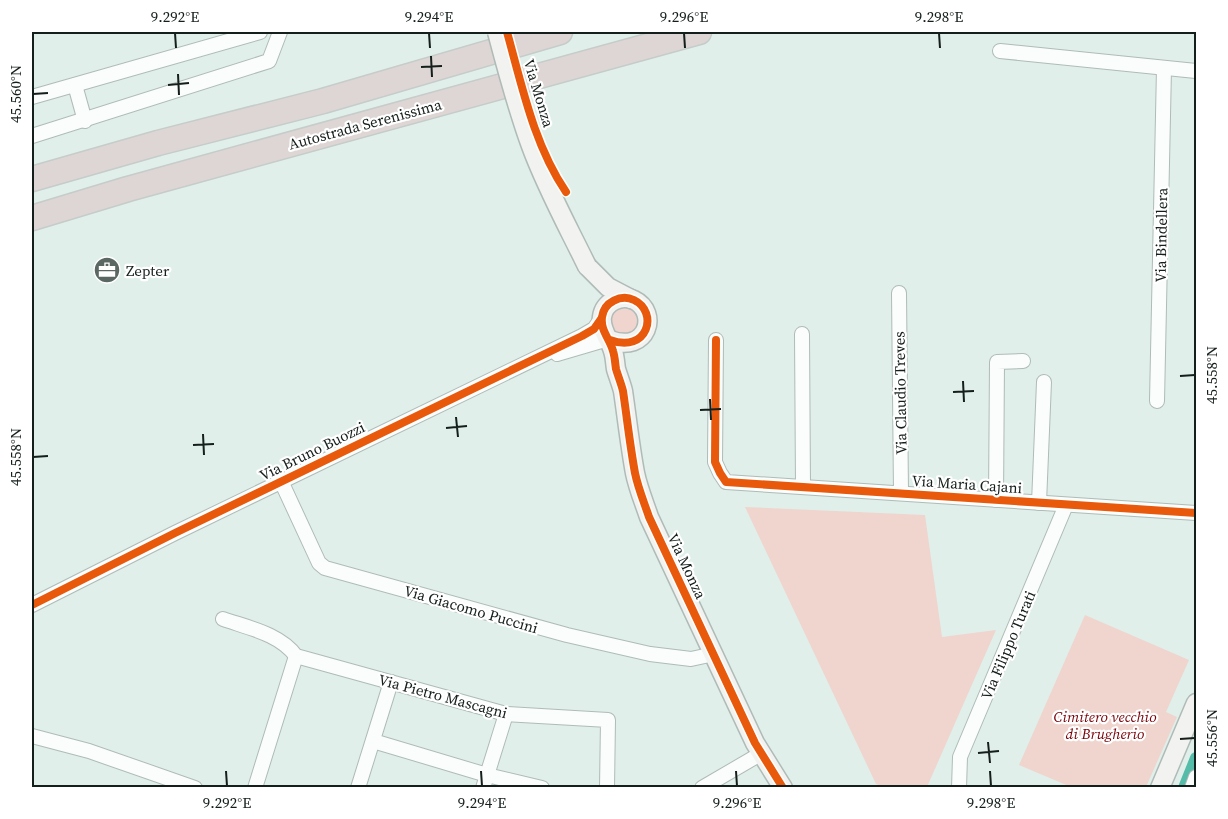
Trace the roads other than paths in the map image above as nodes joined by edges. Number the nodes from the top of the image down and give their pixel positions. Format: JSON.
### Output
{"nodes":[{"id":1,"x":260,"y":32,"type":"edge"},
{"id":2,"x":280,"y":32,"type":"edge"},
{"id":3,"x":497,"y":32,"type":"edge"},
{"id":4,"x":560,"y":32,"type":"edge"},
{"id":5,"x":699,"y":32,"type":"edge"},
{"id":6,"x":1000,"y":51,"type":"dead end"},
{"id":7,"x":1164,"y":68,"type":"junction"},
{"id":8,"x":1197,"y":71,"type":"edge"},
{"id":9,"x":75,"y":85,"type":"junction"},
{"id":10,"x":32,"y":97,"type":"edge"},
{"id":11,"x":85,"y":121,"type":"junction"},
{"id":12,"x":32,"y":136,"type":"edge"},
{"id":13,"x":32,"y":179,"type":"edge"},
{"id":14,"x":32,"y":218,"type":"edge"},
{"id":15,"x":587,"y":266,"type":"junction"},
{"id":16,"x":899,"y":293,"type":"dead end"},
{"id":17,"x":633,"y":300,"type":"junction"},
{"id":18,"x":602,"y":316,"type":"junction"},
{"id":19,"x":802,"y":334,"type":"dead end"},
{"id":20,"x":642,"y":336,"type":"junction"},
{"id":21,"x":609,"y":340,"type":"junction"},
{"id":22,"x":716,"y":340,"type":"dead end"},
{"id":23,"x":537,"y":358,"type":"junction"},
{"id":24,"x":1023,"y":361,"type":"dead end"},
{"id":25,"x":1044,"y":382,"type":"dead end"},
{"id":26,"x":622,"y":388,"type":"junction"},
{"id":27,"x":1157,"y":401,"type":"dead end"},
{"id":28,"x":281,"y":481,"type":"junction"},
{"id":29,"x":803,"y":487,"type":"junction"},
{"id":30,"x":901,"y":494,"type":"junction"},
{"id":31,"x":996,"y":500,"type":"junction"},
{"id":32,"x":1039,"y":503,"type":"junction"},
{"id":33,"x":1066,"y":504,"type":"junction"},
{"id":34,"x":1197,"y":513,"type":"edge"},
{"id":35,"x":32,"y":605,"type":"edge"},
{"id":36,"x":223,"y":619,"type":"dead end"},
{"id":37,"x":714,"y":654,"type":"junction"},
{"id":38,"x":296,"y":656,"type":"junction"},
{"id":39,"x":391,"y":682,"type":"junction"},
{"id":40,"x":1197,"y":703,"type":"edge"},
{"id":41,"x":507,"y":714,"type":"junction"},
{"id":42,"x":32,"y":736,"type":"edge"},
{"id":43,"x":373,"y":741,"type":"junction"},
{"id":44,"x":762,"y":753,"type":"junction"},
{"id":45,"x":1197,"y":777,"type":"edge"},
{"id":46,"x":485,"y":781,"type":"edge"},
{"id":47,"x":195,"y":788,"type":"edge"},
{"id":48,"x":255,"y":788,"type":"edge"},
{"id":49,"x":358,"y":788,"type":"edge"},
{"id":50,"x":542,"y":788,"type":"edge"},
{"id":51,"x":606,"y":788,"type":"edge"},
{"id":52,"x":702,"y":788,"type":"edge"},
{"id":53,"x":783,"y":788,"type":"edge"},
{"id":54,"x":959,"y":788,"type":"edge"},
{"id":55,"x":1160,"y":788,"type":"edge"},
{"id":56,"x":1192,"y":788,"type":"edge"}],
"edges":[{"from":1,"to":9,"type":"street"},
{"from":2,"to":11,"type":"street"},
{"from":3,"to":15,"type":"street","name":"Via Monza","bridge":true},
{"from":4,"to":13,"type":"highway"},
{"from":5,"to":14,"type":"highway","name":"Autostrada Serenissima"},
{"from":6,"to":7,"type":"street"},
{"from":7,"to":8,"type":"street"},
{"from":7,"to":27,"type":"street","name":"Via Bindellera"},
{"from":9,"to":10,"type":"street"},
{"from":9,"to":11,"type":"street"},
{"from":11,"to":12,"type":"street"},
{"from":15,"to":17,"type":"street","name":"Via Monza"},
{"from":15,"to":18,"type":"street","name":"Via Monza"},
{"from":16,"to":30,"type":"street","name":"Via Claudio Treves"},
{"from":17,"to":18,"type":"street"},
{"from":17,"to":20,"type":"street"},
{"from":18,"to":21,"type":"street"},
{"from":18,"to":23,"type":"street","name":"Via Bruno Buozzi"},
{"from":19,"to":29,"type":"street"},
{"from":20,"to":21,"type":"street"},
{"from":20,"to":26,"type":"street","name":"Via Monza"},
{"from":21,"to":23,"type":"street","name":"Via Bruno Buozzi"},
{"from":21,"to":26,"type":"street","name":"Via Monza"},
{"from":22,"to":29,"type":"street","name":"Via Maria Cajani"},
{"from":23,"to":28,"type":"street","name":"Via Bruno Buozzi"},
{"from":24,"to":31,"type":"street"},
{"from":25,"to":32,"type":"street"},
{"from":26,"to":37,"type":"street","name":"Via Monza"},
{"from":28,"to":35,"type":"street","name":"Via Bruno Buozzi"},
{"from":28,"to":37,"type":"street","name":"Via Giacomo Puccini"},
{"from":29,"to":30,"type":"street","name":"Via Maria Cajani"},
{"from":30,"to":31,"type":"street","name":"Via Maria Cajani"},
{"from":31,"to":32,"type":"street","name":"Via Maria Cajani"},
{"from":32,"to":33,"type":"street","name":"Via Maria Cajani"},
{"from":33,"to":34,"type":"street","name":"Via Maria Cajani"},
{"from":33,"to":54,"type":"street","name":"Via Filippo Turati"},
{"from":36,"to":38,"type":"street","name":"Via Pietro Mascagni"},
{"from":37,"to":44,"type":"street","name":"Via Monza"},
{"from":38,"to":39,"type":"street","name":"Via Pietro Mascagni"},
{"from":38,"to":48,"type":"street"},
{"from":39,"to":41,"type":"street","name":"Via Pietro Mascagni"},
{"from":39,"to":43,"type":"street"},
{"from":40,"to":55,"type":"street"},
{"from":41,"to":46,"type":"street"},
{"from":41,"to":51,"type":"street","name":"Via Pietro Mascagni"},
{"from":42,"to":47,"type":"street"},
{"from":43,"to":46,"type":"street"},
{"from":43,"to":49,"type":"street"},
{"from":44,"to":52,"type":"street"},
{"from":44,"to":53,"type":"street","name":"Via Monza"},
{"from":45,"to":56,"type":"street"},
{"from":46,"to":50,"type":"street"}]}
